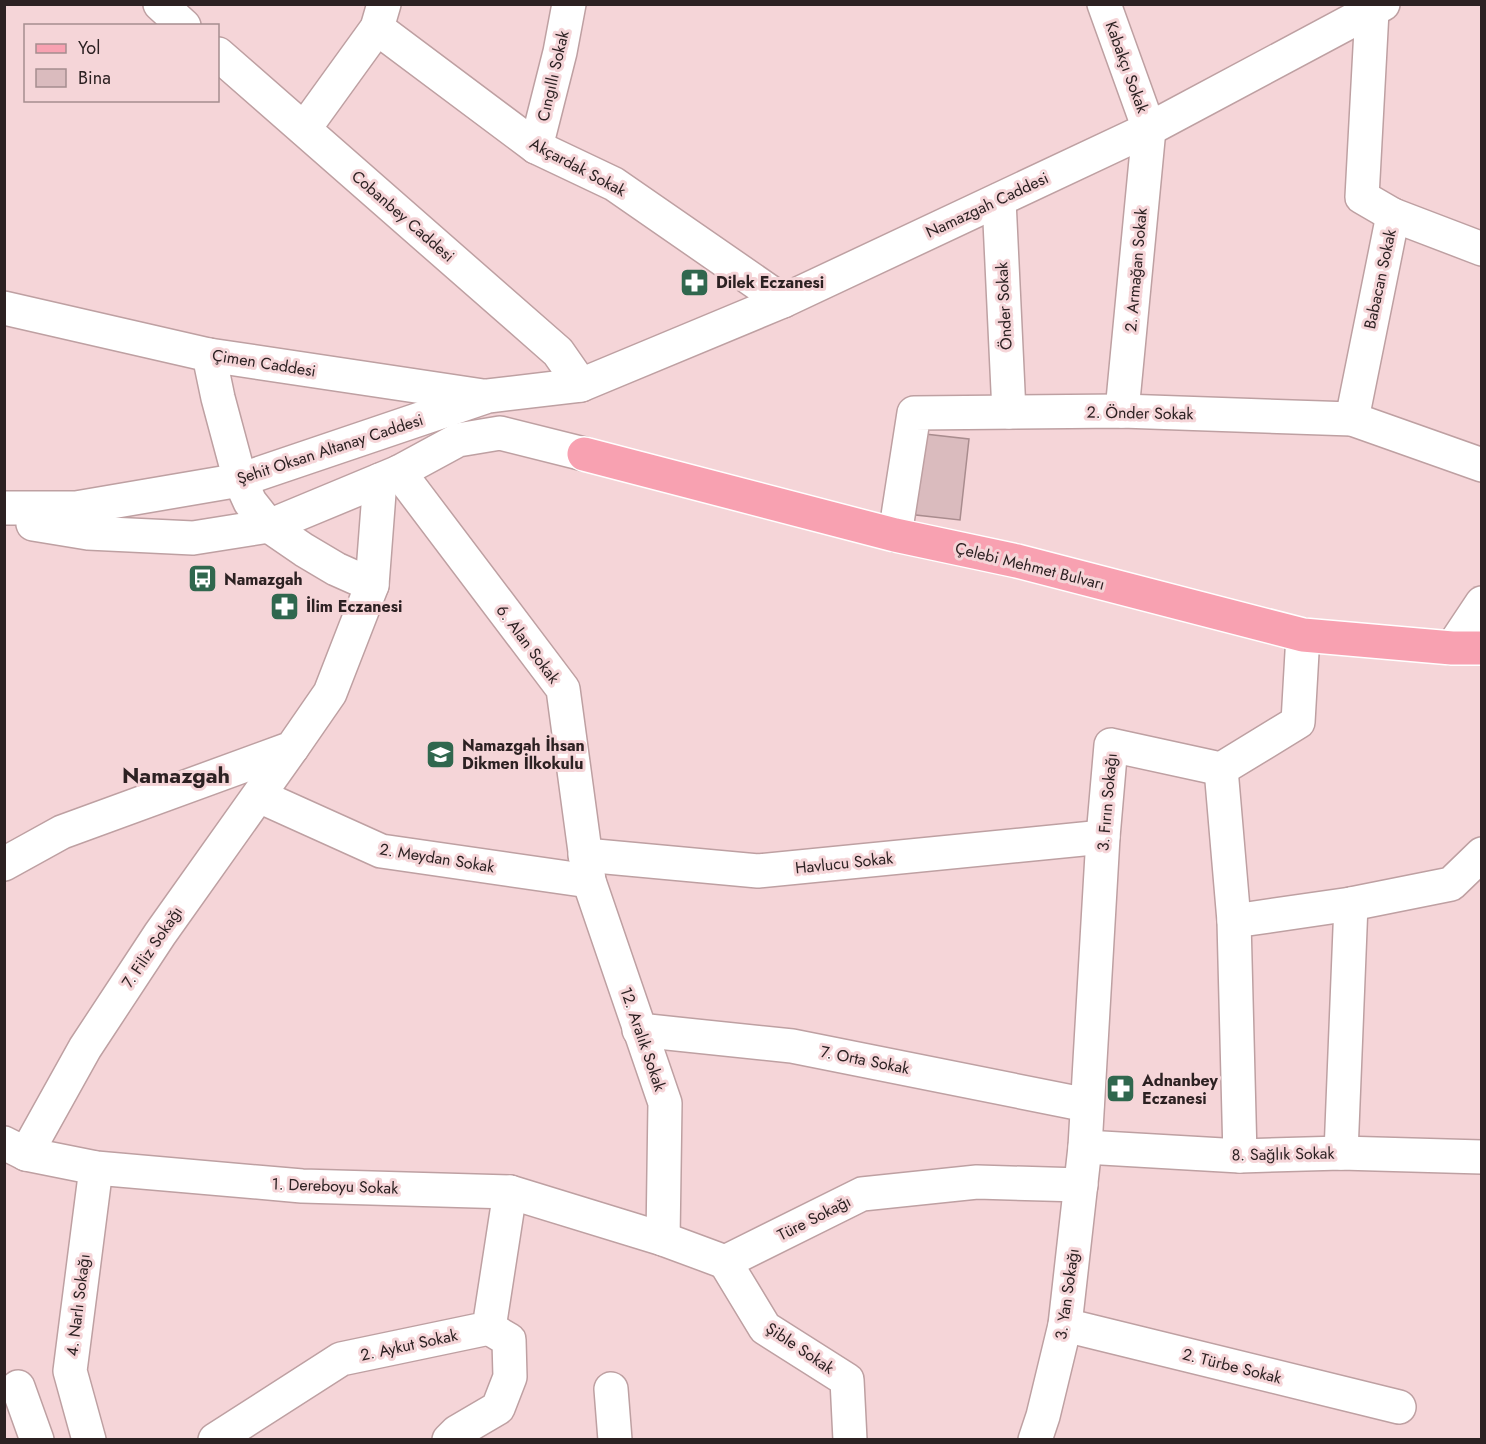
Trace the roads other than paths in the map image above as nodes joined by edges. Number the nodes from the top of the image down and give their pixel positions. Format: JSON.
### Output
{"nodes":[{"id":1,"x":160,"y":4,"type":"edge"},
{"id":2,"x":569,"y":4,"type":"edge"},
{"id":3,"x":1104,"y":4,"type":"edge"},
{"id":4,"x":1377,"y":8,"type":"edge"},
{"id":5,"x":381,"y":16,"type":"edge"},
{"id":6,"x":182,"y":24,"type":"edge"},
{"id":7,"x":219,"y":55,"type":"edge"},
{"id":8,"x":304,"y":129,"type":"junction"},
{"id":9,"x":1149,"y":129,"type":"junction"},
{"id":10,"x":536,"y":147,"type":"junction"},
{"id":11,"x":999,"y":200,"type":"junction"},
{"id":12,"x":1393,"y":215,"type":"junction"},
{"id":13,"x":1482,"y":249,"type":"edge"},
{"id":14,"x":783,"y":301,"type":"junction"},
{"id":15,"x":4,"y":308,"type":"edge"},
{"id":16,"x":209,"y":355,"type":"junction"},
{"id":17,"x":581,"y":384,"type":"junction"},
{"id":18,"x":488,"y":396,"type":"junction"},
{"id":19,"x":1122,"y":411,"type":"junction"},
{"id":20,"x":1009,"y":412,"type":"junction"},
{"id":21,"x":1352,"y":419,"type":"junction"},
{"id":22,"x":500,"y":434,"type":"junction"},
{"id":23,"x":584,"y":454,"type":"joint"},
{"id":24,"x":1482,"y":465,"type":"edge"},
{"id":25,"x":390,"y":476,"type":"junction"},
{"id":26,"x":240,"y":480,"type":"junction"},
{"id":27,"x":4,"y":508,"type":"edge"},
{"id":28,"x":4,"y":520,"type":"edge"},
{"id":29,"x":269,"y":526,"type":"junction"},
{"id":30,"x":895,"y":535,"type":"junction"},
{"id":31,"x":372,"y":585,"type":"junction"},
{"id":32,"x":1482,"y":603,"type":"edge"},
{"id":33,"x":1304,"y":635,"type":"junction"},
{"id":34,"x":1467,"y":648,"type":"edge"},
{"id":35,"x":292,"y":748,"type":"junction"},
{"id":36,"x":1221,"y":769,"type":"junction"},
{"id":37,"x":259,"y":796,"type":"junction"},
{"id":38,"x":1103,"y":837,"type":"junction"},
{"id":39,"x":1482,"y":854,"type":"edge"},
{"id":40,"x":4,"y":864,"type":"edge"},
{"id":41,"x":587,"y":868,"type":"junction"},
{"id":42,"x":1351,"y":904,"type":"junction"},
{"id":43,"x":1234,"y":921,"type":"junction"},
{"id":44,"x":639,"y":1030,"type":"junction"},
{"id":45,"x":1088,"y":1105,"type":"junction"},
{"id":46,"x":1085,"y":1147,"type":"junction"},
{"id":47,"x":15,"y":1149,"type":"edge"},
{"id":48,"x":1341,"y":1153,"type":"junction"},
{"id":49,"x":1240,"y":1156,"type":"junction"},
{"id":50,"x":1482,"y":1157,"type":"edge"},
{"id":51,"x":96,"y":1168,"type":"junction"},
{"id":52,"x":1081,"y":1185,"type":"junction"},
{"id":53,"x":510,"y":1192,"type":"junction"},
{"id":54,"x":663,"y":1239,"type":"junction"},
{"id":55,"x":725,"y":1263,"type":"junction"},
{"id":56,"x":1065,"y":1325,"type":"junction"},
{"id":57,"x":489,"y":1328,"type":"junction"},
{"id":58,"x":18,"y":1387,"type":"dead end"},
{"id":59,"x":611,"y":1389,"type":"dead end"},
{"id":60,"x":1399,"y":1407,"type":"dead end"},
{"id":61,"x":37,"y":1440,"type":"edge"},
{"id":62,"x":89,"y":1440,"type":"edge"},
{"id":63,"x":215,"y":1440,"type":"edge"},
{"id":64,"x":449,"y":1440,"type":"edge"},
{"id":65,"x":615,"y":1440,"type":"edge"},
{"id":66,"x":850,"y":1440,"type":"edge"},
{"id":67,"x":1035,"y":1440,"type":"edge"}],
"edges":[{"from":1,"to":6,"type":"street"},
{"from":2,"to":10,"type":"street","name":"Cıngıllı Sokak"},
{"from":3,"to":9,"type":"street","name":"Kabakçı Sokak"},
{"from":4,"to":9,"type":"street","name":"Namazgah Caddesi"},
{"from":4,"to":12,"type":"street","name":"Babacan Sokak"},
{"from":5,"to":8,"type":"street"},
{"from":5,"to":10,"type":"street","name":"Akçardak Sokak"},
{"from":7,"to":8,"type":"street","name":"Cobanbey Caddesi"},
{"from":8,"to":17,"type":"street","name":"Cobanbey Caddesi"},
{"from":9,"to":11,"type":"street","name":"Namazgah Caddesi"},
{"from":9,"to":19,"type":"street","name":"2. Armağan Sokak"},
{"from":10,"to":14,"type":"street","name":"Akçardak Sokak"},
{"from":11,"to":14,"type":"street","name":"Namazgah Caddesi"},
{"from":11,"to":20,"type":"street","name":"Önder Sokak"},
{"from":12,"to":13,"type":"street"},
{"from":12,"to":21,"type":"street","name":"Babacan Sokak"},
{"from":14,"to":17,"type":"street","name":"Namazgah Caddesi"},
{"from":15,"to":16,"type":"street","name":"Çimen Caddesi"},
{"from":16,"to":18,"type":"street","name":"Çimen Caddesi"},
{"from":16,"to":26,"type":"street"},
{"from":17,"to":18,"type":"street","name":"Şehit Oksan Altanay Caddesi"},
{"from":18,"to":22,"type":"street"},
{"from":18,"to":26,"type":"street","name":"Şehit Oksan Altanay Caddesi"},
{"from":19,"to":20,"type":"street","name":"2. Önder Sokak"},
{"from":19,"to":21,"type":"street","name":"2. Önder Sokak"},
{"from":20,"to":30,"type":"street","name":"2. Önder Sokak"},
{"from":21,"to":24,"type":"street","name":"2. Önder Sokak"},
{"from":22,"to":23,"type":"street"},
{"from":22,"to":25,"type":"street"},
{"from":23,"to":30,"type":"main road","name":"Çelebi Mehmet Bulvarı"},
{"from":25,"to":29,"type":"street"},
{"from":25,"to":31,"type":"street","name":"7. Filiz Sokağı"},
{"from":25,"to":41,"type":"street","name":"6. Alan Sokak"},
{"from":26,"to":27,"type":"street","name":"Şehit Oksan Altanay Caddesi"},
{"from":26,"to":29,"type":"street"},
{"from":28,"to":29,"type":"street"},
{"from":29,"to":31,"type":"street"},
{"from":30,"to":33,"type":"main road","name":"Çelebi Mehmet Bulvarı"},
{"from":31,"to":35,"type":"street","name":"7. Filiz Sokağı"},
{"from":32,"to":34,"type":"street"},
{"from":33,"to":34,"type":"main road","name":"Çelebi Mehmet Bulvarı"},
{"from":33,"to":36,"type":"street"},
{"from":35,"to":37,"type":"street","name":"7. Filiz Sokağı"},
{"from":35,"to":40,"type":"street"},
{"from":36,"to":38,"type":"street","name":"3. Fırın Sokağı"},
{"from":36,"to":43,"type":"street"},
{"from":37,"to":41,"type":"street","name":"2. Meydan Sokak"},
{"from":37,"to":47,"type":"street","name":"7. Filiz Sokağı"},
{"from":38,"to":41,"type":"street","name":"Havlucu Sokak"},
{"from":38,"to":45,"type":"street","name":"3. Fırın Sokağı"},
{"from":39,"to":42,"type":"street"},
{"from":41,"to":44,"type":"street","name":"12. Aralık Sokak"},
{"from":42,"to":43,"type":"street"},
{"from":42,"to":48,"type":"street"},
{"from":43,"to":49,"type":"street"},
{"from":44,"to":45,"type":"street","name":"7. Orta Sokak"},
{"from":44,"to":54,"type":"street","name":"12. Aralık Sokak"},
{"from":45,"to":46,"type":"street","name":"3. Fırın Sokağı"},
{"from":46,"to":49,"type":"street","name":"8. Sağlık Sokak"},
{"from":46,"to":52,"type":"street","name":"3. Yan Sokağı"},
{"from":47,"to":51,"type":"street","name":"1. Dereboyu Sokak"},
{"from":48,"to":49,"type":"street","name":"8. Sağlık Sokak"},
{"from":48,"to":50,"type":"street","name":"8. Sağlık Sokak"},
{"from":51,"to":53,"type":"street","name":"1. Dereboyu Sokak"},
{"from":51,"to":62,"type":"street","name":"4. Narlı Sokağı"},
{"from":52,"to":55,"type":"street","name":"Türe Sokağı"},
{"from":52,"to":56,"type":"street","name":"3. Yan Sokağı"},
{"from":53,"to":54,"type":"street","name":"1. Dereboyu Sokak"},
{"from":53,"to":57,"type":"street"},
{"from":54,"to":55,"type":"street"},
{"from":55,"to":66,"type":"street","name":"Şible Sokak"},
{"from":56,"to":60,"type":"street","name":"2. Türbe Sokak"},
{"from":56,"to":67,"type":"street","name":"3. Yan Sokağı"},
{"from":57,"to":63,"type":"street","name":"2. Aykut Sokak"},
{"from":57,"to":64,"type":"street"},
{"from":58,"to":61,"type":"street"},
{"from":59,"to":65,"type":"street"}]}
